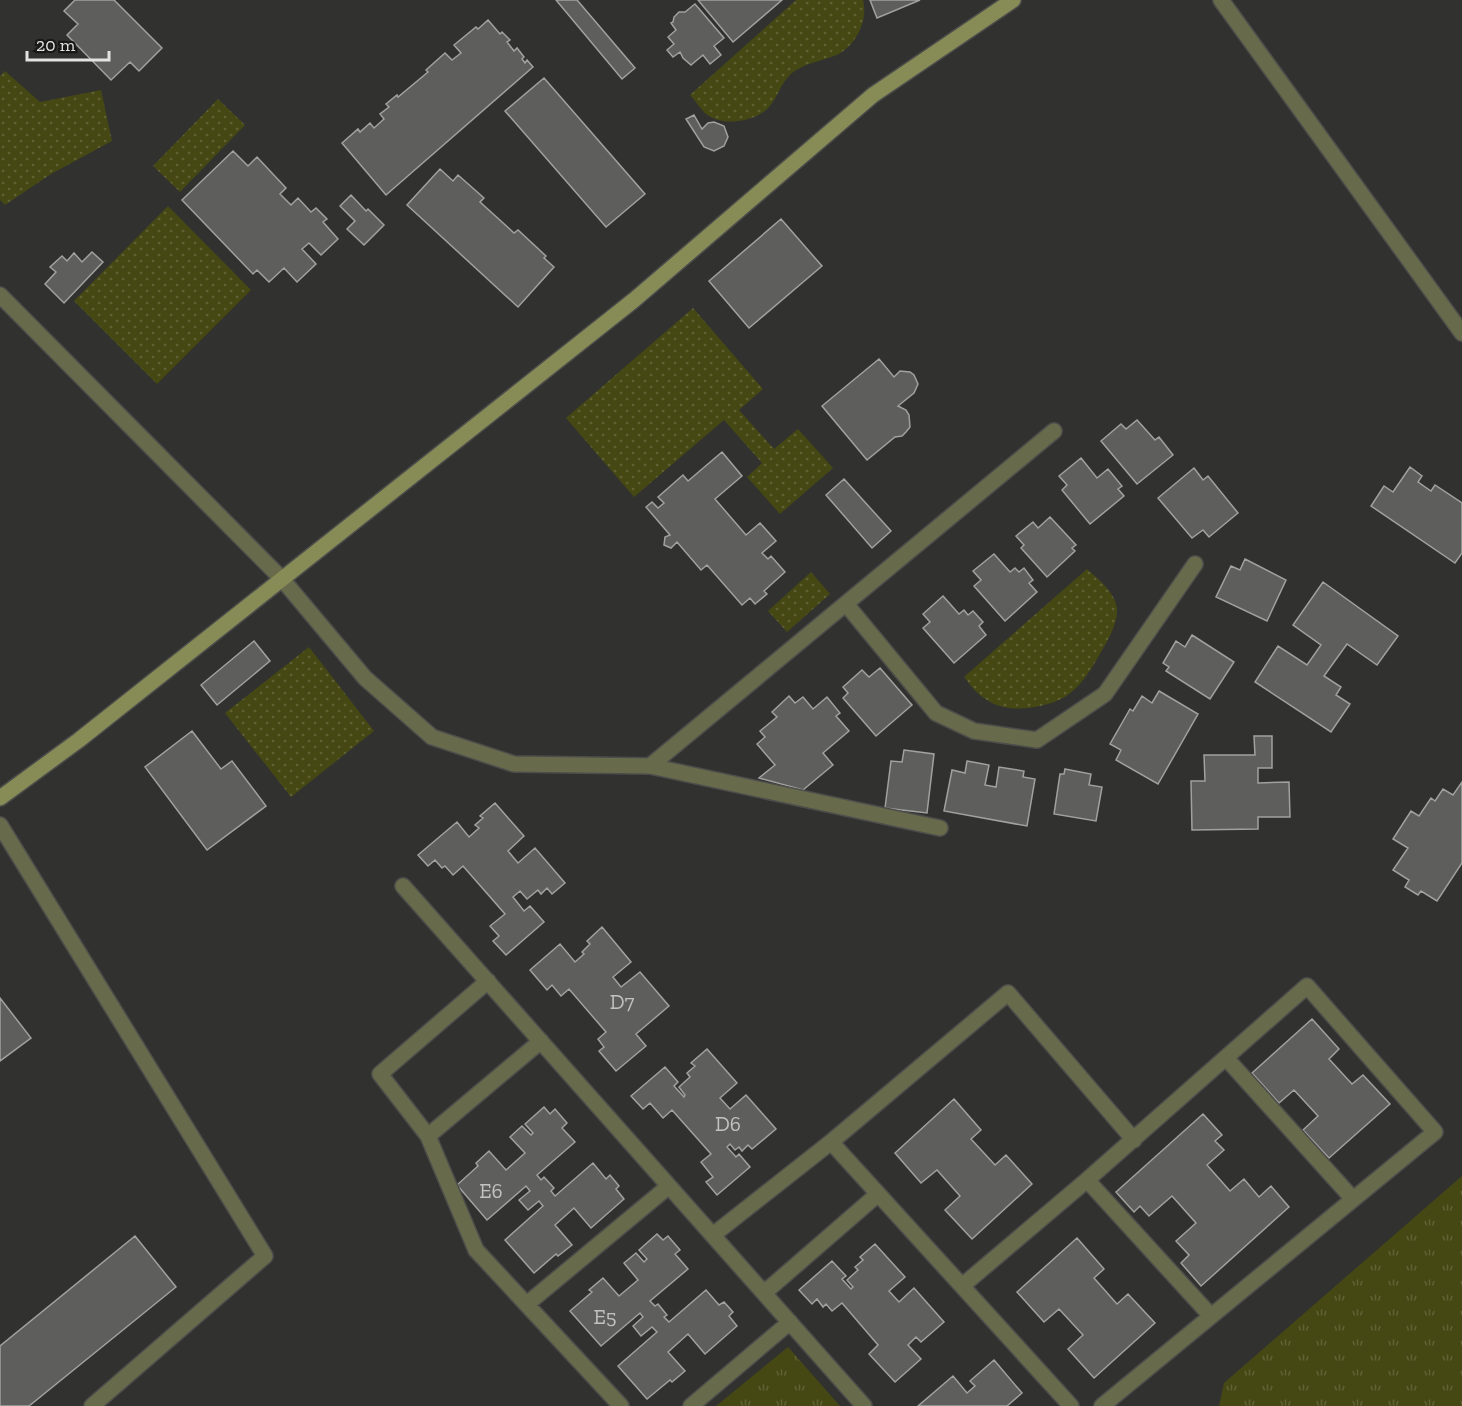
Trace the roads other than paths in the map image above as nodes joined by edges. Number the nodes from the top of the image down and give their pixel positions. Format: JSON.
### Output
{"nodes":[{"id":1,"x":1013,"y":0,"type":"edge"},
{"id":2,"x":1221,"y":0,"type":"edge"},
{"id":3,"x":0,"y":295,"type":"edge"},
{"id":4,"x":1459,"y":323,"type":"edge"},
{"id":5,"x":1054,"y":431,"type":"dead end"},
{"id":6,"x":1195,"y":564,"type":"dead end"},
{"id":7,"x":282,"y":579,"type":"junction"},
{"id":8,"x":846,"y":604,"type":"junction"},
{"id":9,"x":650,"y":766,"type":"junction"},
{"id":10,"x":0,"y":798,"type":"edge"},
{"id":11,"x":0,"y":825,"type":"edge"},
{"id":12,"x":940,"y":828,"type":"dead end"},
{"id":13,"x":403,"y":886,"type":"dead end"},
{"id":14,"x":488,"y":981,"type":"junction"},
{"id":15,"x":541,"y":1041,"type":"junction"},
{"id":16,"x":1226,"y":1058,"type":"junction"},
{"id":17,"x":428,"y":1136,"type":"junction"},
{"id":18,"x":1134,"y":1140,"type":"junction"},
{"id":19,"x":831,"y":1142,"type":"junction"},
{"id":20,"x":1087,"y":1180,"type":"junction"},
{"id":21,"x":669,"y":1186,"type":"junction"},
{"id":22,"x":878,"y":1194,"type":"junction"},
{"id":23,"x":1353,"y":1199,"type":"junction"},
{"id":24,"x":713,"y":1235,"type":"junction"},
{"id":25,"x":962,"y":1286,"type":"junction"},
{"id":26,"x":764,"y":1293,"type":"junction"},
{"id":27,"x":527,"y":1304,"type":"junction"},
{"id":28,"x":1211,"y":1316,"type":"junction"},
{"id":29,"x":790,"y":1322,"type":"junction"},
{"id":30,"x":92,"y":1406,"type":"edge"},
{"id":31,"x":621,"y":1406,"type":"edge"},
{"id":32,"x":691,"y":1406,"type":"edge"},
{"id":33,"x":864,"y":1406,"type":"edge"},
{"id":34,"x":1071,"y":1406,"type":"edge"},
{"id":35,"x":1102,"y":1406,"type":"edge"}],
"edges":[{"from":1,"to":7,"type":"street"},
{"from":2,"to":4,"type":"street"},
{"from":3,"to":7,"type":"street"},
{"from":5,"to":8,"type":"street"},
{"from":6,"to":8,"type":"street"},
{"from":7,"to":9,"type":"street"},
{"from":7,"to":10,"type":"street"},
{"from":8,"to":9,"type":"street"},
{"from":9,"to":12,"type":"street"},
{"from":11,"to":30,"type":"street"},
{"from":13,"to":14,"type":"street"},
{"from":14,"to":15,"type":"street"},
{"from":14,"to":17,"type":"street"},
{"from":15,"to":17,"type":"street"},
{"from":15,"to":21,"type":"street"},
{"from":16,"to":18,"type":"street"},
{"from":16,"to":23,"type":"street"},
{"from":16,"to":23,"type":"street"},
{"from":17,"to":27,"type":"street"},
{"from":18,"to":19,"type":"street"},
{"from":18,"to":20,"type":"street"},
{"from":19,"to":22,"type":"street"},
{"from":19,"to":24,"type":"street"},
{"from":20,"to":25,"type":"street"},
{"from":20,"to":28,"type":"street"},
{"from":21,"to":24,"type":"street"},
{"from":21,"to":27,"type":"street"},
{"from":22,"to":25,"type":"street"},
{"from":22,"to":26,"type":"street"},
{"from":23,"to":28,"type":"street"},
{"from":24,"to":26,"type":"street"},
{"from":25,"to":34,"type":"street"},
{"from":26,"to":29,"type":"street"},
{"from":27,"to":31,"type":"street"},
{"from":28,"to":35,"type":"street"},
{"from":29,"to":32,"type":"street"},
{"from":29,"to":33,"type":"street"}]}
